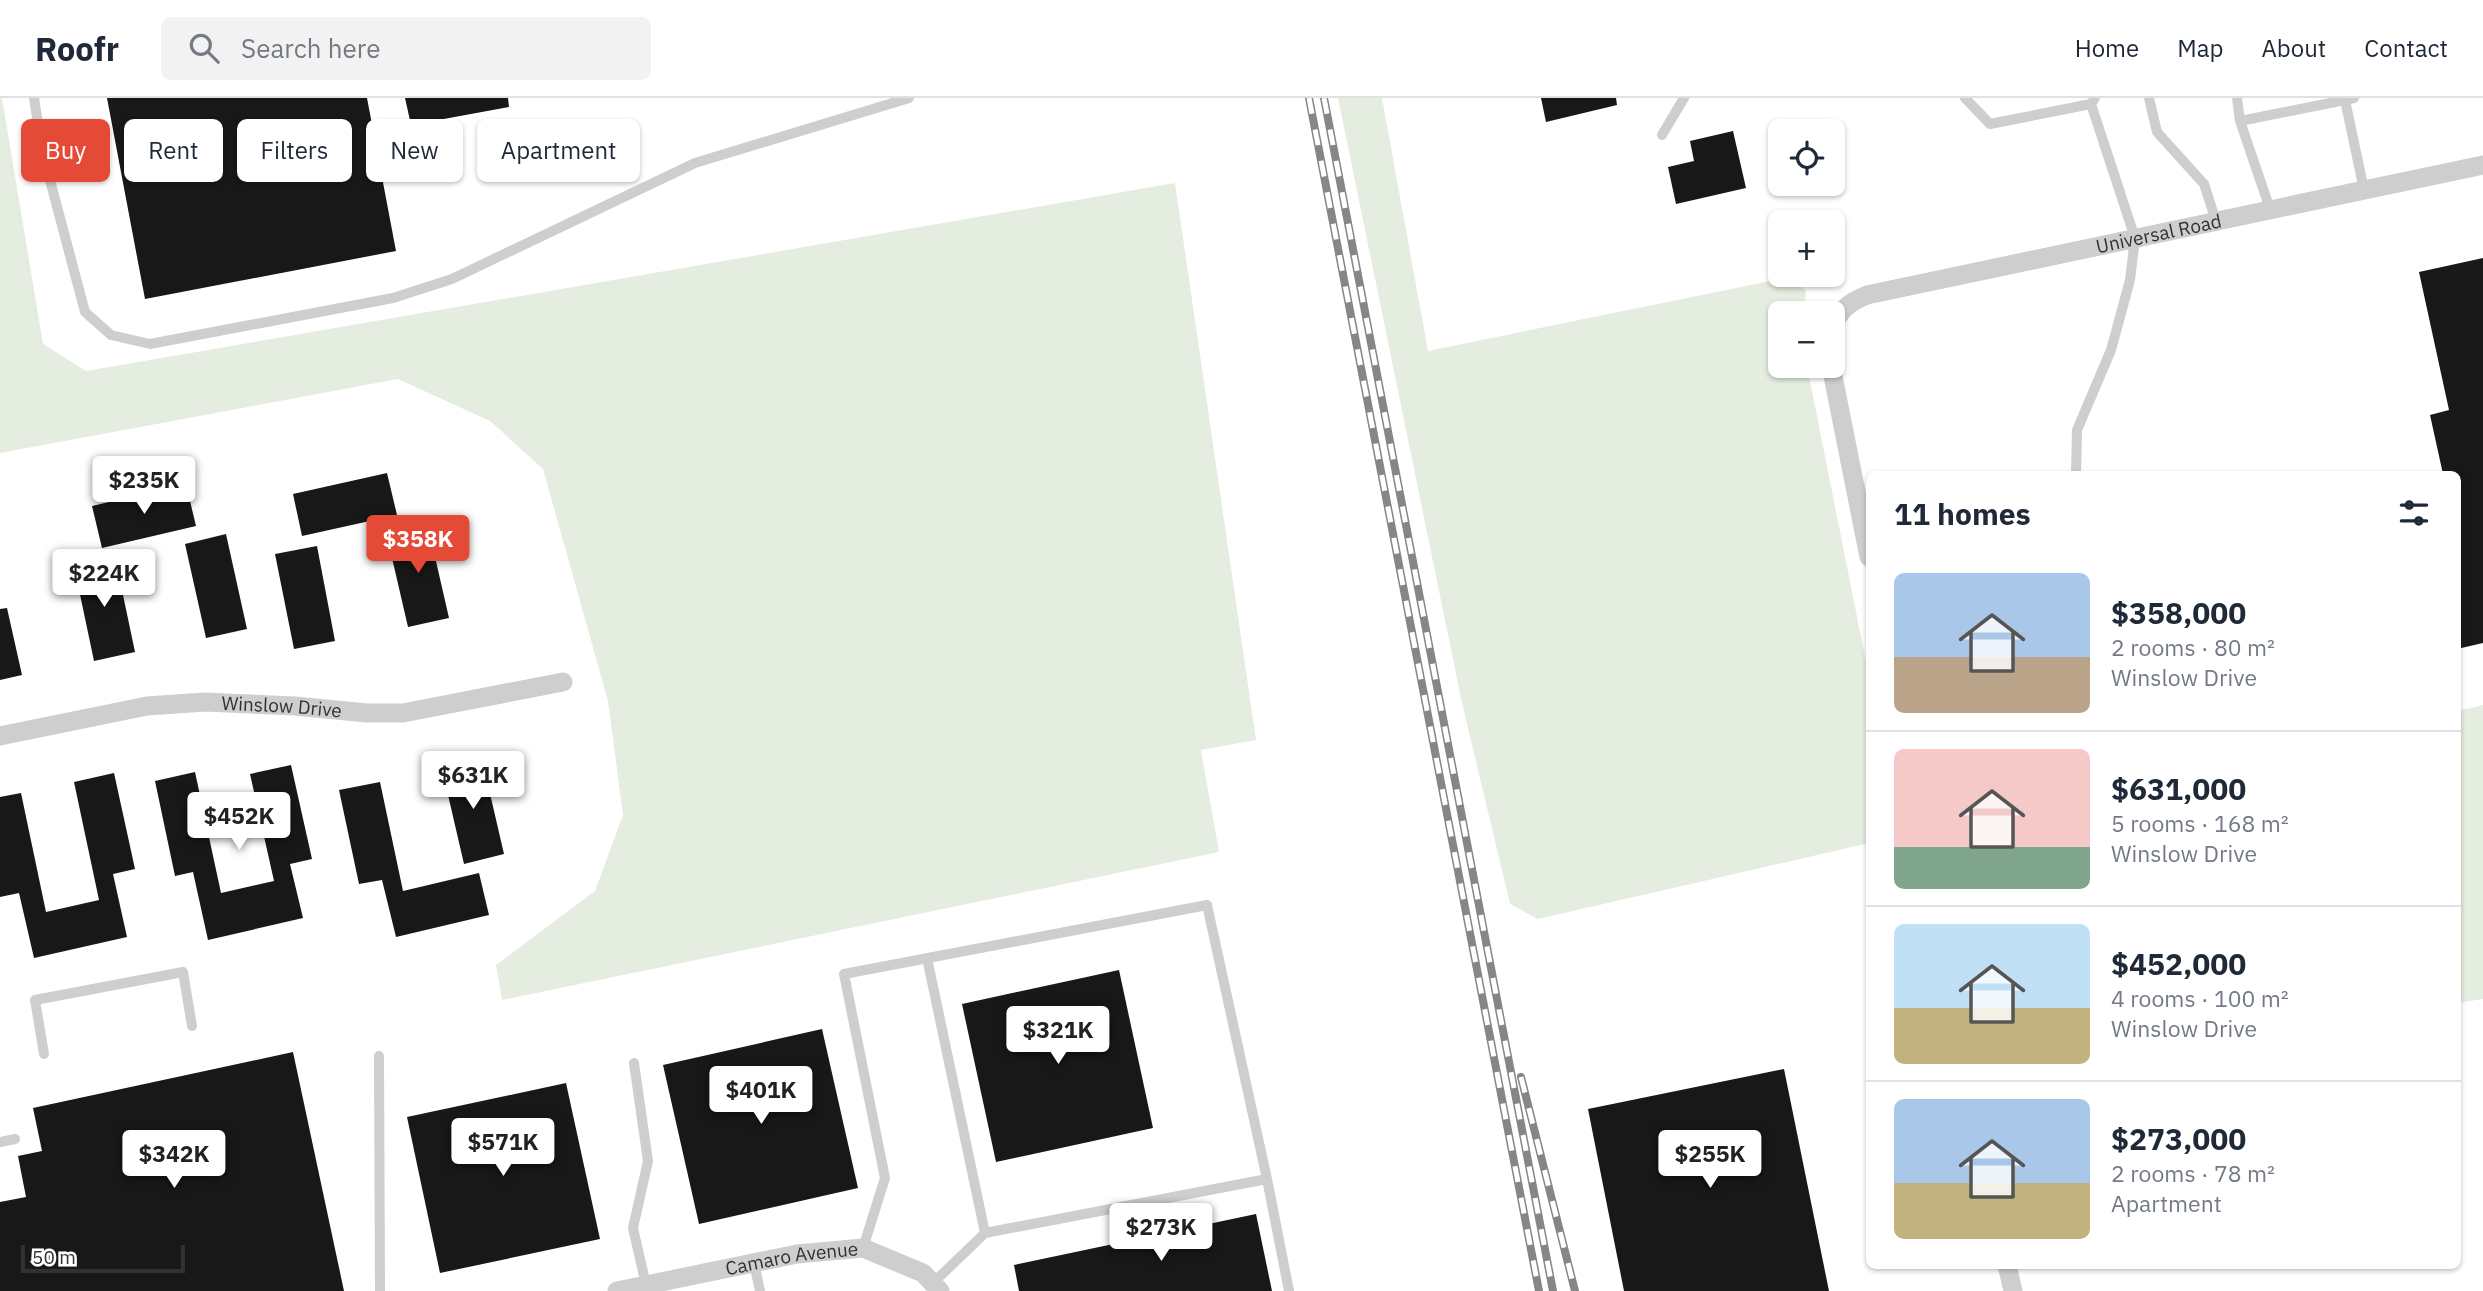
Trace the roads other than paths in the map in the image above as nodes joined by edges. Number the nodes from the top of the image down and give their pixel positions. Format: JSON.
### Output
{"nodes":[{"id":1,"x":34,"y":98,"type":"edge"},
{"id":2,"x":909,"y":98,"type":"edge"},
{"id":3,"x":1684,"y":98,"type":"edge"},
{"id":4,"x":1965,"y":98,"type":"edge"},
{"id":5,"x":2149,"y":98,"type":"edge"},
{"id":6,"x":2237,"y":98,"type":"edge"},
{"id":7,"x":2350,"y":99,"type":"edge"},
{"id":8,"x":2093,"y":101,"type":"edge"},
{"id":9,"x":2240,"y":121,"type":"junction"},
{"id":10,"x":1662,"y":135,"type":"dead end"},
{"id":11,"x":2483,"y":165,"type":"edge"},
{"id":12,"x":2364,"y":190,"type":"junction"},
{"id":13,"x":2270,"y":209,"type":"junction"},
{"id":14,"x":2216,"y":221,"type":"junction"},
{"id":15,"x":2134,"y":238,"type":"junction"},
{"id":16,"x":1845,"y":308,"type":"edge"},
{"id":17,"x":1833,"y":378,"type":"edge"},
{"id":18,"x":2076,"y":471,"type":"edge"},
{"id":19,"x":1866,"y":542,"type":"edge"},
{"id":20,"x":563,"y":682,"type":"dead end"},
{"id":21,"x":0,"y":736,"type":"edge"},
{"id":22,"x":926,"y":958,"type":"junction"},
{"id":23,"x":192,"y":1026,"type":"dead end"},
{"id":24,"x":44,"y":1055,"type":"dead end"},
{"id":25,"x":379,"y":1056,"type":"dead end"},
{"id":26,"x":634,"y":1063,"type":"dead end"},
{"id":27,"x":15,"y":1139,"type":"dead end"},
{"id":28,"x":0,"y":1142,"type":"edge"},
{"id":29,"x":1267,"y":1179,"type":"junction"},
{"id":30,"x":985,"y":1233,"type":"junction"},
{"id":31,"x":863,"y":1248,"type":"junction"},
{"id":32,"x":754,"y":1263,"type":"junction"},
{"id":33,"x":2008,"y":1269,"type":"edge"},
{"id":34,"x":932,"y":1282,"type":"edge"},
{"id":35,"x":646,"y":1285,"type":"junction"},
{"id":36,"x":380,"y":1291,"type":"edge"},
{"id":37,"x":617,"y":1291,"type":"edge"},
{"id":38,"x":760,"y":1291,"type":"edge"},
{"id":39,"x":1289,"y":1291,"type":"edge"},
{"id":40,"x":2013,"y":1291,"type":"edge"}],
"edges":[{"from":1,"to":2,"type":"lane"},
{"from":3,"to":10,"type":"lane"},
{"from":4,"to":8,"type":"lane"},
{"from":5,"to":14,"type":"lane"},
{"from":6,"to":9,"type":"lane"},
{"from":7,"to":9,"type":"lane"},
{"from":7,"to":12,"type":"lane"},
{"from":8,"to":15,"type":"lane"},
{"from":9,"to":13,"type":"lane"},
{"from":11,"to":12,"type":"street","name":"Universal Road"},
{"from":12,"to":13,"type":"street","name":"Universal Road"},
{"from":13,"to":14,"type":"street","name":"Universal Road"},
{"from":14,"to":15,"type":"street","name":"Universal Road"},
{"from":15,"to":16,"type":"street","name":"Universal Road"},
{"from":15,"to":18,"type":"lane"},
{"from":17,"to":19,"type":"street"},
{"from":20,"to":21,"type":"street","name":"Winslow Drive"},
{"from":22,"to":29,"type":"lane"},
{"from":22,"to":30,"type":"lane"},
{"from":22,"to":31,"type":"lane"},
{"from":23,"to":24,"type":"lane"},
{"from":25,"to":36,"type":"lane"},
{"from":26,"to":35,"type":"lane"},
{"from":27,"to":28,"type":"lane"},
{"from":29,"to":30,"type":"lane"},
{"from":29,"to":39,"type":"lane"},
{"from":30,"to":34,"type":"lane"},
{"from":31,"to":32,"type":"street","name":"Camaro Avenue"},
{"from":31,"to":34,"type":"street","name":"Camaro Avenue"},
{"from":32,"to":35,"type":"street","name":"Camaro Avenue"},
{"from":32,"to":38,"type":"lane"},
{"from":33,"to":40,"type":"street"},
{"from":35,"to":37,"type":"street","name":"Camaro Avenue"}]}
